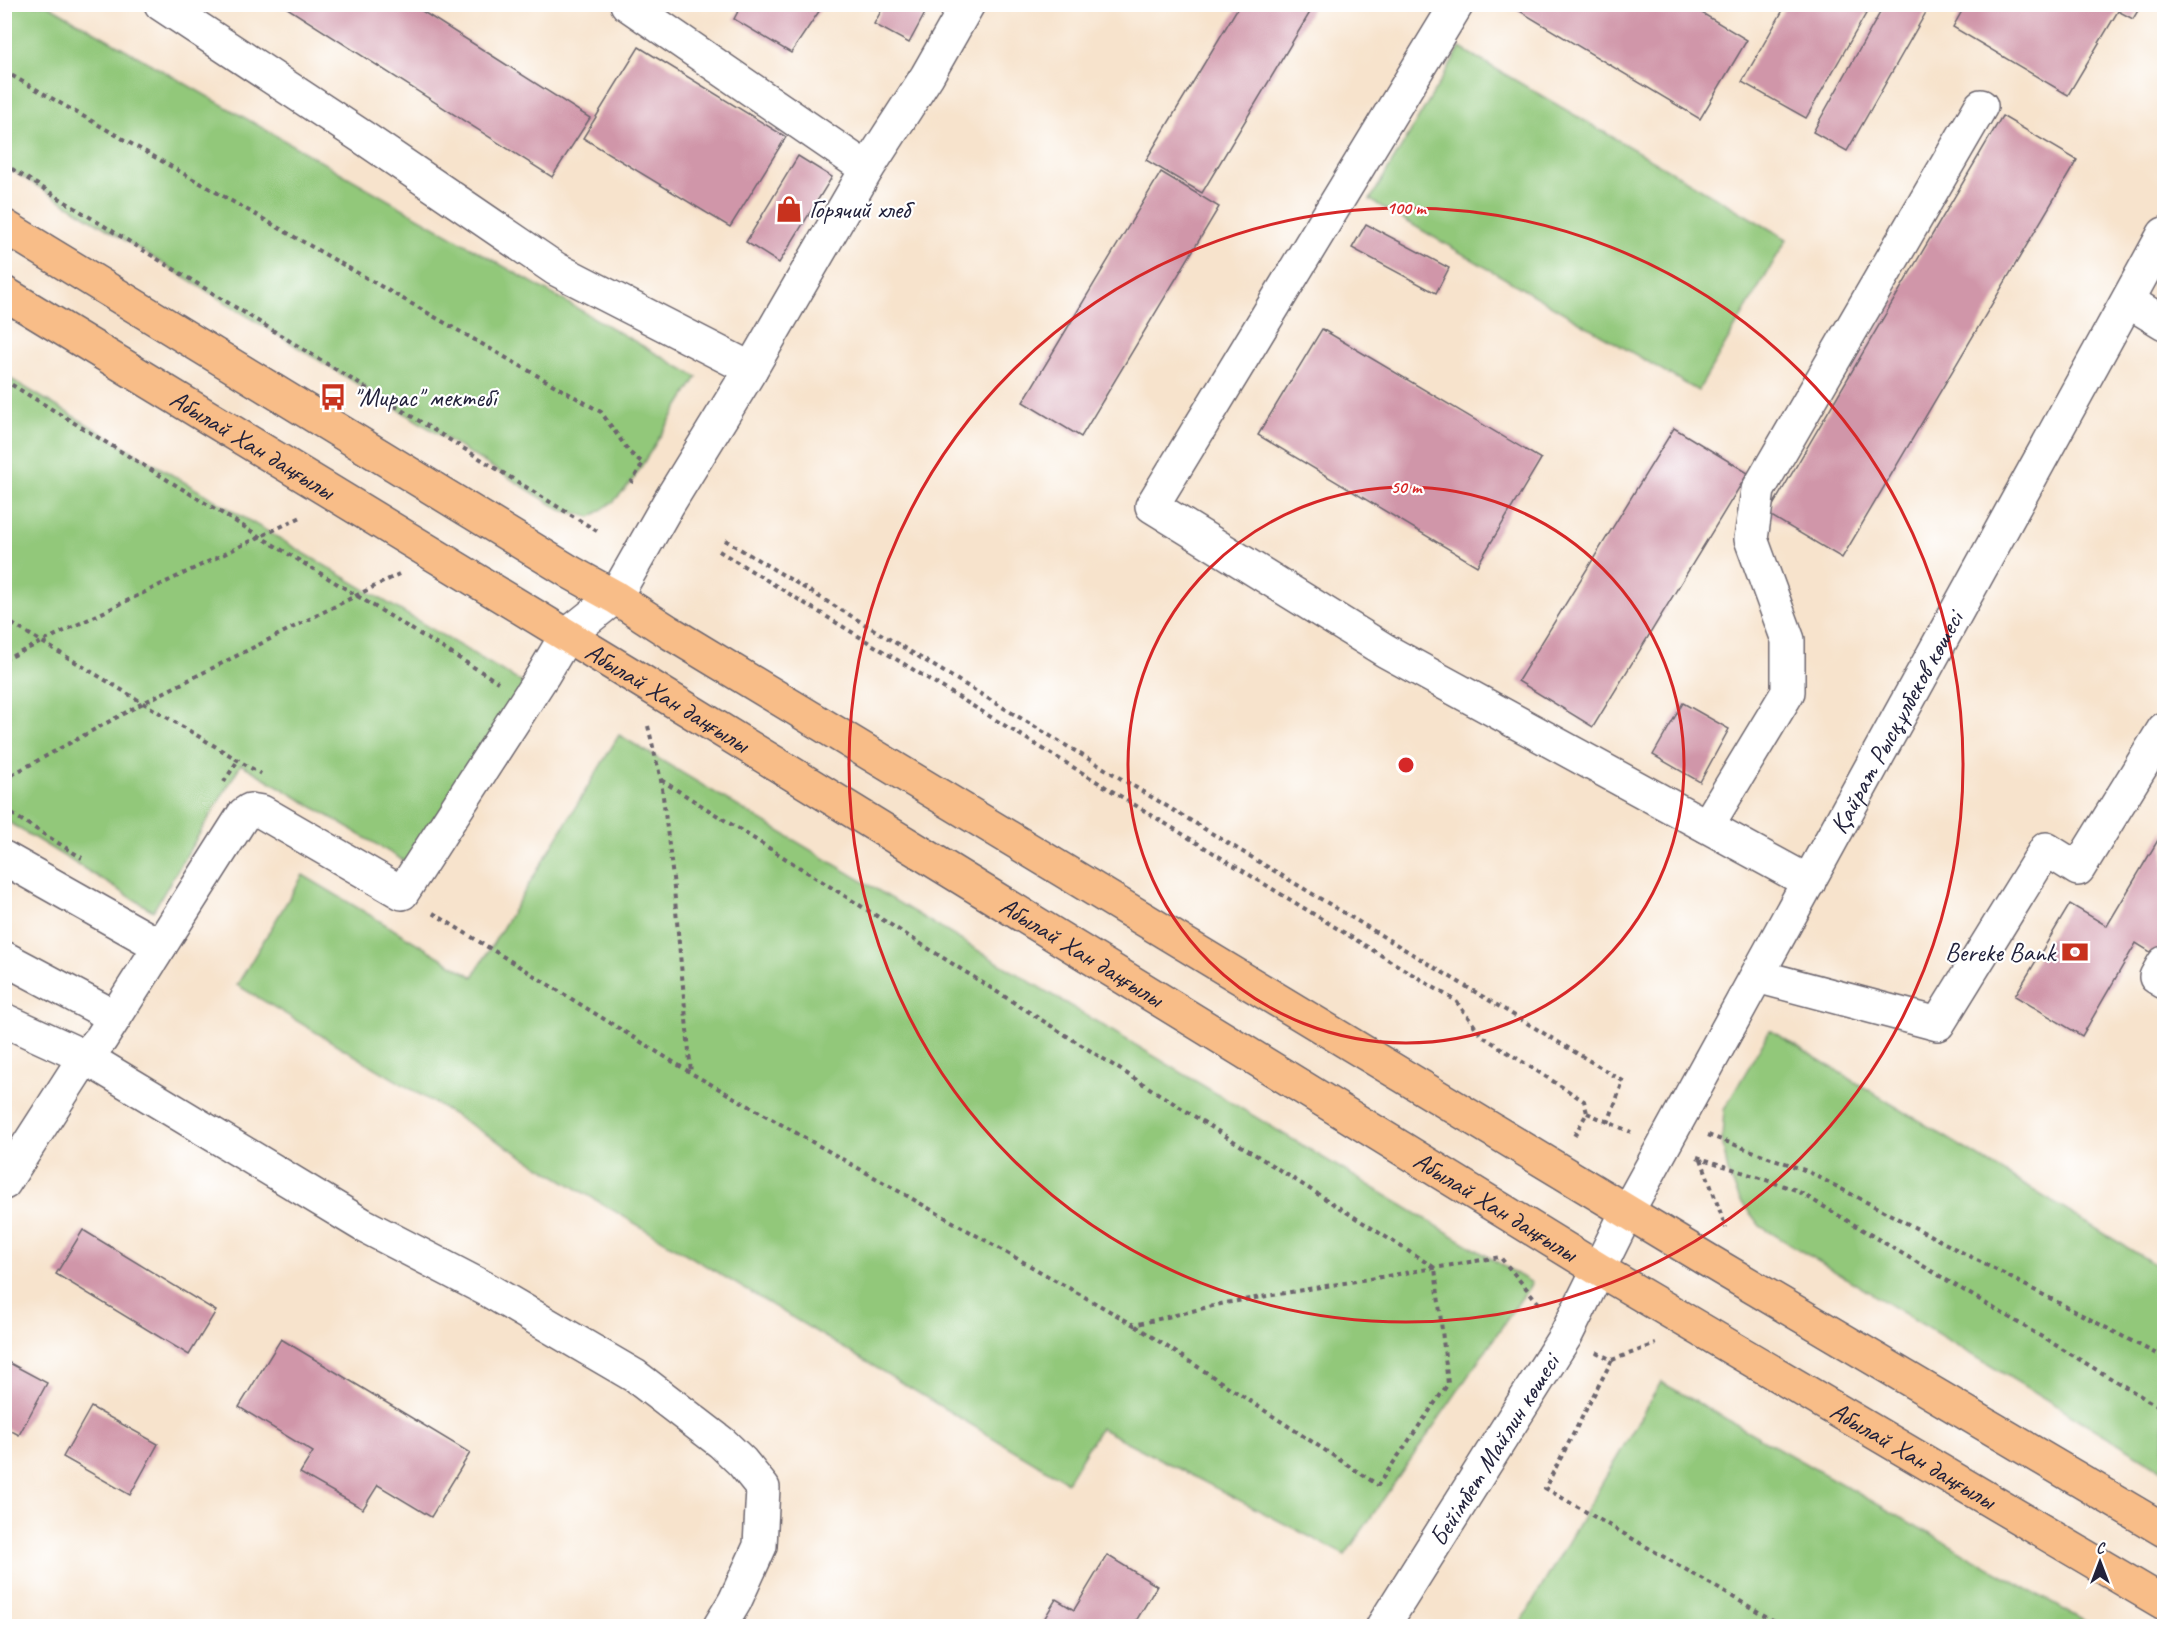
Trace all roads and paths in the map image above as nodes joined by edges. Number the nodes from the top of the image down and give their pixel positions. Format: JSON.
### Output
{"nodes":[{"id":1,"x":161,"y":4,"type":"edge"},
{"id":2,"x":627,"y":4,"type":"edge"},
{"id":3,"x":968,"y":4,"type":"edge"},
{"id":4,"x":1457,"y":4,"type":"edge"},
{"id":5,"x":4,"y":71,"type":"edge"},
{"id":6,"x":1981,"y":106,"type":"dead end"},
{"id":7,"x":4,"y":164,"type":"edge"},
{"id":8,"x":867,"y":169,"type":"junction"},
{"id":9,"x":4,"y":226,"type":"edge"},
{"id":10,"x":2164,"y":234,"type":"edge"},
{"id":11,"x":4,"y":293,"type":"edge"},
{"id":12,"x":2128,"y":301,"type":"junction"},
{"id":13,"x":2164,"y":323,"type":"edge"},
{"id":14,"x":751,"y":369,"type":"junction"},
{"id":15,"x":4,"y":380,"type":"edge"},
{"id":16,"x":631,"y":483,"type":"dead end"},
{"id":17,"x":309,"y":513,"type":"dead end"},
{"id":18,"x":597,"y":531,"type":"dead end"},
{"id":19,"x":260,"y":537,"type":"junction"},
{"id":20,"x":725,"y":540,"type":"dead end"},
{"id":21,"x":719,"y":551,"type":"dead end"},
{"id":22,"x":406,"y":570,"type":"dead end"},
{"id":23,"x":356,"y":595,"type":"junction"},
{"id":24,"x":615,"y":597,"type":"junction"},
{"id":25,"x":4,"y":620,"type":"edge"},
{"id":26,"x":566,"y":636,"type":"junction"},
{"id":27,"x":42,"y":642,"type":"junction"},
{"id":28,"x":4,"y":660,"type":"edge"},
{"id":29,"x":635,"y":677,"type":"junction"},
{"id":30,"x":504,"y":686,"type":"dead end"},
{"id":31,"x":143,"y":703,"type":"junction"},
{"id":32,"x":2164,"y":729,"type":"edge"},
{"id":33,"x":238,"y":760,"type":"junction"},
{"id":34,"x":266,"y":777,"type":"dead end"},
{"id":35,"x":4,"y":779,"type":"edge"},
{"id":36,"x":661,"y":780,"type":"junction"},
{"id":37,"x":219,"y":790,"type":"dead end"},
{"id":38,"x":4,"y":809,"type":"edge"},
{"id":39,"x":1707,"y":826,"type":"junction"},
{"id":40,"x":4,"y":858,"type":"edge"},
{"id":41,"x":84,"y":859,"type":"dead end"},
{"id":42,"x":1809,"y":882,"type":"junction"},
{"id":43,"x":402,"y":893,"type":"junction"},
{"id":44,"x":160,"y":946,"type":"junction"},
{"id":45,"x":4,"y":958,"type":"edge"},
{"id":46,"x":2164,"y":963,"type":"edge"},
{"id":47,"x":1757,"y":976,"type":"junction"},
{"id":48,"x":2164,"y":982,"type":"edge"},
{"id":49,"x":115,"y":1017,"type":"junction"},
{"id":50,"x":4,"y":1020,"type":"edge"},
{"id":51,"x":85,"y":1057,"type":"junction"},
{"id":52,"x":691,"y":1073,"type":"junction"},
{"id":53,"x":1608,"y":1123,"type":"junction"},
{"id":54,"x":1670,"y":1134,"type":"junction"},
{"id":55,"x":4,"y":1183,"type":"edge"},
{"id":56,"x":1627,"y":1212,"type":"junction"},
{"id":57,"x":1435,"y":1268,"type":"junction"},
{"id":58,"x":1598,"y":1269,"type":"junction"},
{"id":59,"x":1134,"y":1325,"type":"junction"},
{"id":60,"x":1566,"y":1335,"type":"junction"},
{"id":61,"x":2164,"y":1358,"type":"edge"},
{"id":62,"x":2164,"y":1410,"type":"edge"},
{"id":63,"x":2164,"y":1530,"type":"edge"},
{"id":64,"x":2164,"y":1603,"type":"edge"},
{"id":65,"x":720,"y":1626,"type":"edge"},
{"id":66,"x":1383,"y":1626,"type":"edge"},
{"id":67,"x":1783,"y":1626,"type":"edge"}],
"edges":[{"from":1,"to":14,"type":"street"},
{"from":2,"to":8,"type":"street"},
{"from":3,"to":8,"type":"street"},
{"from":4,"to":39,"type":"street"},
{"from":5,"to":16,"type":"path"},
{"from":6,"to":39,"type":"street"},
{"from":7,"to":18,"type":"path"},
{"from":8,"to":14,"type":"street"},
{"from":9,"to":24,"type":"main road"},
{"from":10,"to":12,"type":"street","name":"Қайрат Рысқұлбеков көшесі"},
{"from":11,"to":26,"type":"main road","name":"Абылай Хан даңғылы"},
{"from":12,"to":13,"type":"street"},
{"from":12,"to":42,"type":"street","name":"Қайрат Рысқұлбеков көшесі"},
{"from":14,"to":24,"type":"street"},
{"from":15,"to":19,"type":"path"},
{"from":17,"to":19,"type":"path"},
{"from":19,"to":23,"type":"path"},
{"from":19,"to":27,"type":"path"},
{"from":20,"to":53,"type":"path"},
{"from":21,"to":53,"type":"path"},
{"from":22,"to":23,"type":"path"},
{"from":23,"to":30,"type":"path"},
{"from":23,"to":31,"type":"path"},
{"from":24,"to":26,"type":"street"},
{"from":24,"to":56,"type":"main road"},
{"from":25,"to":27,"type":"path"},
{"from":26,"to":29,"type":"main road","name":"Абылай Хан даңғылы"},
{"from":26,"to":43,"type":"street"},
{"from":27,"to":28,"type":"path"},
{"from":27,"to":31,"type":"path"},
{"from":29,"to":36,"type":"path"},
{"from":29,"to":58,"type":"main road","name":"Абылай Хан даңғылы"},
{"from":31,"to":33,"type":"path"},
{"from":31,"to":35,"type":"path"},
{"from":32,"to":47,"type":"street"},
{"from":33,"to":34,"type":"path"},
{"from":33,"to":37,"type":"path"},
{"from":36,"to":52,"type":"path"},
{"from":36,"to":57,"type":"path"},
{"from":38,"to":41,"type":"path"},
{"from":39,"to":42,"type":"street"},
{"from":40,"to":44,"type":"street"},
{"from":42,"to":47,"type":"street","name":"Қайрат Рысқұлбеков көшесі"},
{"from":43,"to":44,"type":"street"},
{"from":43,"to":52,"type":"path"},
{"from":44,"to":49,"type":"street"},
{"from":45,"to":49,"type":"street"},
{"from":46,"to":48,"type":"street"},
{"from":47,"to":54,"type":"street","name":"Қайрат Рысқұлбеков көшесі"},
{"from":49,"to":51,"type":"street"},
{"from":50,"to":51,"type":"street"},
{"from":51,"to":55,"type":"street"},
{"from":51,"to":65,"type":"street"},
{"from":52,"to":59,"type":"path"},
{"from":53,"to":54,"type":"path"},
{"from":54,"to":56,"type":"street","name":"Қайрат Рысқұлбеков көшесі"},
{"from":54,"to":61,"type":"path"},
{"from":54,"to":62,"type":"path"},
{"from":56,"to":58,"type":"street","name":"Бейімбет Майлин көшесі"},
{"from":56,"to":63,"type":"main road"},
{"from":57,"to":59,"type":"path"},
{"from":57,"to":59,"type":"path"},
{"from":57,"to":60,"type":"path"},
{"from":58,"to":60,"type":"street","name":"Бейімбет Майлин көшесі"},
{"from":58,"to":64,"type":"main road","name":"Абылай Хан даңғылы"},
{"from":60,"to":66,"type":"street","name":"Бейімбет Майлин көшесі"},
{"from":60,"to":67,"type":"path"}]}
